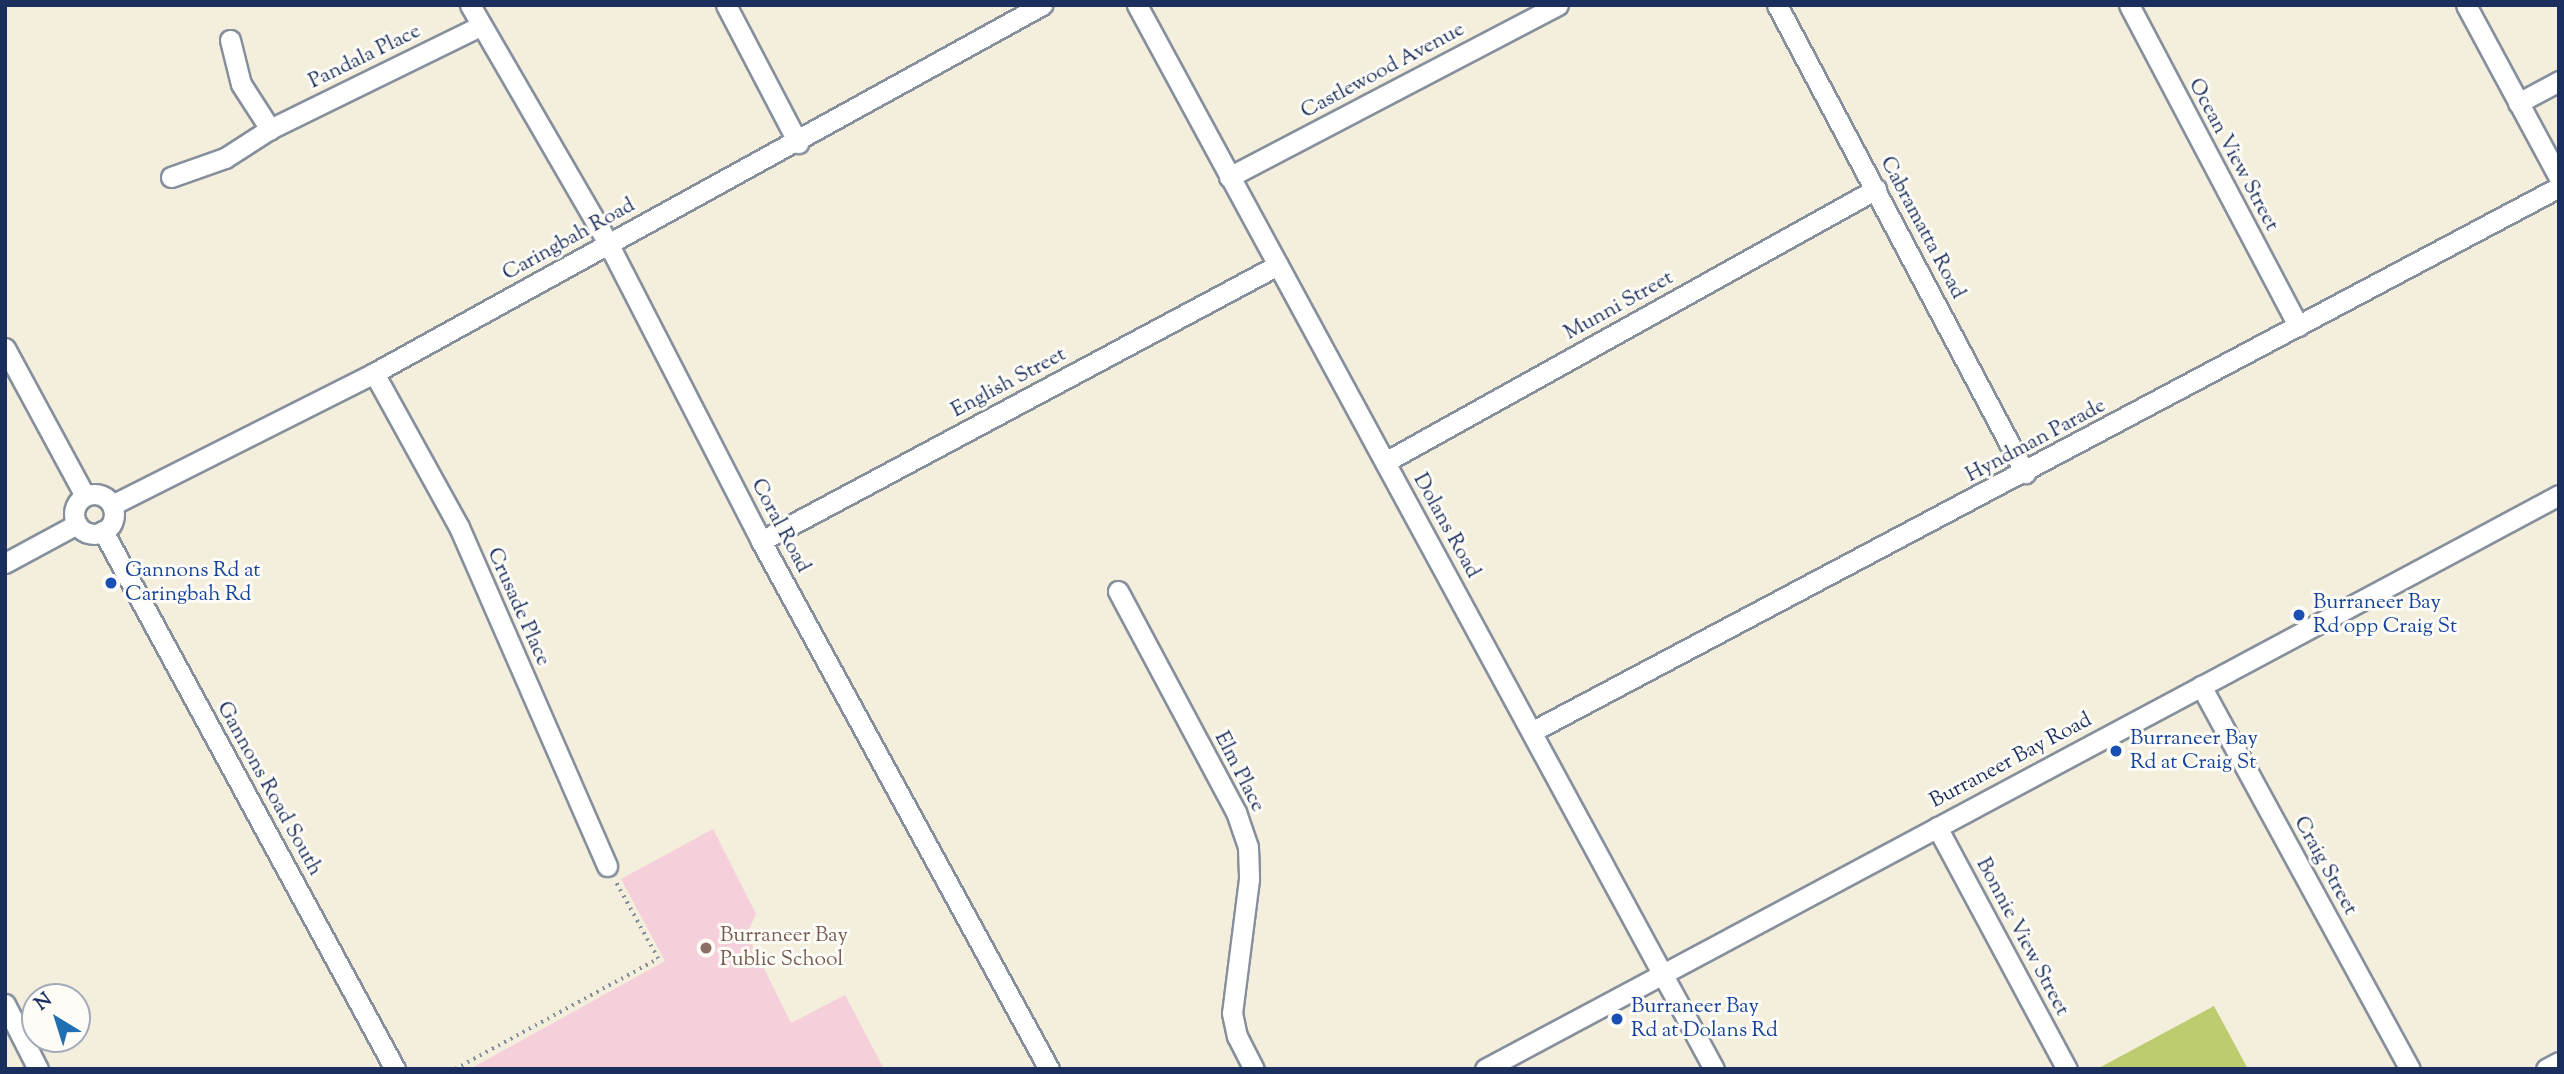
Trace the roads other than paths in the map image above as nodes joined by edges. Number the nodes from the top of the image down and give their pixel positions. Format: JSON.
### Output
{"nodes":[{"id":1,"x":470,"y":5,"type":"edge"},
{"id":2,"x":726,"y":5,"type":"edge"},
{"id":3,"x":1042,"y":5,"type":"edge"},
{"id":4,"x":1137,"y":5,"type":"edge"},
{"id":5,"x":1558,"y":5,"type":"edge"},
{"id":6,"x":1777,"y":5,"type":"edge"},
{"id":7,"x":2129,"y":5,"type":"edge"},
{"id":8,"x":2466,"y":5,"type":"edge"},
{"id":9,"x":480,"y":26,"type":"junction"},
{"id":10,"x":230,"y":40,"type":"dead end"},
{"id":11,"x":2559,"y":81,"type":"edge"},
{"id":12,"x":2518,"y":103,"type":"junction"},
{"id":13,"x":270,"y":130,"type":"junction"},
{"id":14,"x":798,"y":143,"type":"junction"},
{"id":15,"x":171,"y":177,"type":"dead end"},
{"id":16,"x":1229,"y":177,"type":"junction"},
{"id":17,"x":2559,"y":178,"type":"edge"},
{"id":18,"x":2559,"y":187,"type":"edge"},
{"id":19,"x":1876,"y":189,"type":"junction"},
{"id":20,"x":608,"y":243,"type":"junction"},
{"id":21,"x":1278,"y":265,"type":"junction"},
{"id":22,"x":2298,"y":326,"type":"junction"},
{"id":23,"x":5,"y":348,"type":"edge"},
{"id":24,"x":374,"y":373,"type":"junction"},
{"id":25,"x":1385,"y":462,"type":"junction"},
{"id":26,"x":2025,"y":473,"type":"junction"},
{"id":27,"x":2559,"y":495,"type":"edge"},
{"id":28,"x":85,"y":496,"type":"junction"},
{"id":29,"x":112,"y":505,"type":"junction"},
{"id":30,"x":77,"y":524,"type":"junction"},
{"id":31,"x":103,"y":531,"type":"junction"},
{"id":32,"x":761,"y":541,"type":"junction"},
{"id":33,"x":5,"y":563,"type":"edge"},
{"id":34,"x":1118,"y":591,"type":"dead end"},
{"id":35,"x":2201,"y":686,"type":"junction"},
{"id":36,"x":1533,"y":731,"type":"junction"},
{"id":37,"x":1937,"y":827,"type":"junction"},
{"id":38,"x":607,"y":866,"type":"road end"},
{"id":39,"x":1662,"y":974,"type":"junction"},
{"id":40,"x":5,"y":1004,"type":"edge"},
{"id":41,"x":2559,"y":1062,"type":"edge"},
{"id":42,"x":38,"y":1069,"type":"edge"},
{"id":43,"x":395,"y":1069,"type":"edge"},
{"id":44,"x":1049,"y":1069,"type":"edge"},
{"id":45,"x":1254,"y":1069,"type":"edge"},
{"id":46,"x":1485,"y":1069,"type":"edge"},
{"id":47,"x":1714,"y":1069,"type":"edge"},
{"id":48,"x":2067,"y":1069,"type":"edge"},
{"id":49,"x":2410,"y":1069,"type":"edge"},
{"id":50,"x":2546,"y":1069,"type":"edge"}],
"edges":[{"from":1,"to":9,"type":"street","name":"Coral Road"},
{"from":2,"to":14,"type":"street"},
{"from":3,"to":14,"type":"street","name":"Caringbah Road"},
{"from":4,"to":16,"type":"street","name":"Dolans Road"},
{"from":5,"to":16,"type":"street","name":"Castlewood Avenue"},
{"from":6,"to":19,"type":"street","name":"Cabramatta Road"},
{"from":7,"to":22,"type":"street","name":"Ocean View Street"},
{"from":8,"to":12,"type":"street"},
{"from":9,"to":13,"type":"street","name":"Pandala Place"},
{"from":9,"to":20,"type":"street","name":"Coral Road"},
{"from":10,"to":13,"type":"street"},
{"from":11,"to":12,"type":"street"},
{"from":12,"to":17,"type":"street"},
{"from":13,"to":15,"type":"street","name":"Pandala Place"},
{"from":14,"to":20,"type":"street","name":"Caringbah Road"},
{"from":16,"to":21,"type":"street","name":"Dolans Road"},
{"from":18,"to":22,"type":"street","name":"Hyndman Parade"},
{"from":19,"to":25,"type":"street","name":"Munni Street"},
{"from":19,"to":26,"type":"street","name":"Cabramatta Road"},
{"from":20,"to":24,"type":"street","name":"Caringbah Road"},
{"from":20,"to":32,"type":"street","name":"Coral Road"},
{"from":21,"to":25,"type":"street","name":"Dolans Road"},
{"from":21,"to":32,"type":"street","name":"English Street"},
{"from":22,"to":26,"type":"street","name":"Hyndman Parade"},
{"from":23,"to":28,"type":"street"},
{"from":24,"to":29,"type":"street","name":"Caringbah Road"},
{"from":24,"to":38,"type":"street","name":"Crusade Place"},
{"from":25,"to":36,"type":"street","name":"Dolans Road"},
{"from":26,"to":36,"type":"street","name":"Hyndman Parade"},
{"from":27,"to":35,"type":"street","name":"Burraneer Bay Road"},
{"from":28,"to":29,"type":"street"},
{"from":28,"to":30,"type":"street"},
{"from":29,"to":31,"type":"street"},
{"from":30,"to":31,"type":"street"},
{"from":30,"to":33,"type":"street"},
{"from":31,"to":43,"type":"street","name":"Gannons Road South"},
{"from":32,"to":44,"type":"street","name":"Coral Road"},
{"from":34,"to":45,"type":"street","name":"Elm Place"},
{"from":35,"to":37,"type":"street","name":"Burraneer Bay Road"},
{"from":35,"to":49,"type":"street","name":"Craig Street"},
{"from":36,"to":39,"type":"street","name":"Dolans Road"},
{"from":37,"to":39,"type":"street","name":"Burraneer Bay Road"},
{"from":37,"to":48,"type":"street","name":"Bonnie View Street"},
{"from":39,"to":46,"type":"street","name":"Burraneer Bay Road"},
{"from":39,"to":47,"type":"street","name":"Dolans Road"},
{"from":40,"to":42,"type":"street"},
{"from":41,"to":50,"type":"street"}]}
